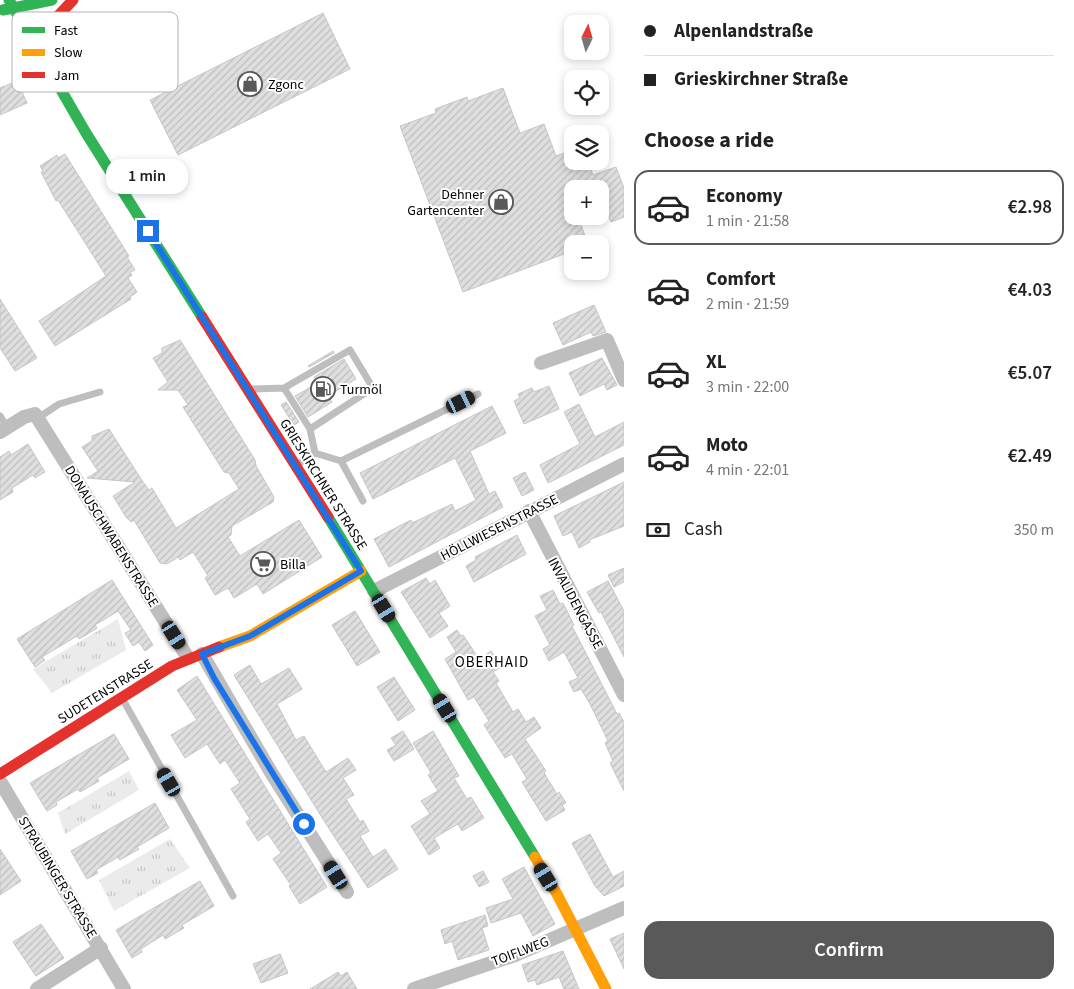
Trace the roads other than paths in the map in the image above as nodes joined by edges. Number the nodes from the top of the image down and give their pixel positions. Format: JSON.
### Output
{"nodes":[{"id":1,"x":52,"y":0,"type":"edge"},
{"id":2,"x":73,"y":0,"type":"edge"},
{"id":3,"x":11,"y":4,"type":"edge"},
{"id":4,"x":0,"y":10,"type":"edge"},
{"id":5,"x":59,"y":12,"type":"edge"},
{"id":6,"x":63,"y":92,"type":"edge"},
{"id":7,"x":541,"y":363,"type":"dead end"},
{"id":8,"x":624,"y":380,"type":"edge"},
{"id":9,"x":284,"y":388,"type":"junction"},
{"id":10,"x":247,"y":389,"type":"junction"},
{"id":11,"x":100,"y":392,"type":"dead end"},
{"id":12,"x":478,"y":394,"type":"dead end"},
{"id":13,"x":36,"y":416,"type":"junction"},
{"id":14,"x":2,"y":425,"type":"edge"},
{"id":15,"x":310,"y":429,"type":"junction"},
{"id":16,"x":315,"y":453,"type":"junction"},
{"id":17,"x":341,"y":462,"type":"junction"},
{"id":18,"x":624,"y":464,"type":"edge"},
{"id":19,"x":294,"y":467,"type":"junction"},
{"id":20,"x":363,"y":501,"type":"dead end"},
{"id":21,"x":528,"y":511,"type":"junction"},
{"id":22,"x":361,"y":571,"type":"junction"},
{"id":23,"x":374,"y":591,"type":"junction"},
{"id":24,"x":202,"y":654,"type":"junction"},
{"id":25,"x":188,"y":658,"type":"junction"},
{"id":26,"x":620,"y":676,"type":"edge"},
{"id":27,"x":624,"y":695,"type":"edge"},
{"id":28,"x":122,"y":698,"type":"junction"},
{"id":29,"x":0,"y":774,"type":"edge"},
{"id":30,"x":0,"y":781,"type":"edge"},
{"id":31,"x":347,"y":892,"type":"dead end"},
{"id":32,"x":233,"y":896,"type":"dead end"},
{"id":33,"x":624,"y":908,"type":"edge"},
{"id":34,"x":575,"y":929,"type":"junction"},
{"id":35,"x":101,"y":948,"type":"junction"},
{"id":36,"x":37,"y":989,"type":"edge"},
{"id":37,"x":124,"y":989,"type":"edge"},
{"id":38,"x":414,"y":989,"type":"edge"},
{"id":39,"x":606,"y":989,"type":"edge"}],
"edges":[{"from":1,"to":3,"type":"main road"},
{"from":2,"to":5,"type":"main road"},
{"from":3,"to":4,"type":"main road"},
{"from":6,"to":10,"type":"main road","name":"GRIESKIRCHNER STRASSE"},
{"from":7,"to":8,"type":"street"},
{"from":9,"to":10,"type":"lane"},
{"from":9,"to":15,"type":"lane"},
{"from":9,"to":15,"type":"lane"},
{"from":10,"to":19,"type":"main road","name":"GRIESKIRCHNER STRASSE"},
{"from":11,"to":13,"type":"lane"},
{"from":12,"to":17,"type":"lane"},
{"from":13,"to":14,"type":"street"},
{"from":13,"to":25,"type":"street","name":"DONAUSCHWABENSTRASSE"},
{"from":15,"to":16,"type":"lane"},
{"from":16,"to":17,"type":"lane"},
{"from":16,"to":19,"type":"lane"},
{"from":17,"to":20,"type":"lane"},
{"from":18,"to":21,"type":"street","name":"HÖLLWIESENSTRASSE"},
{"from":19,"to":22,"type":"main road","name":"GRIESKIRCHNER STRASSE"},
{"from":21,"to":23,"type":"street","name":"HÖLLWIESENSTRASSE"},
{"from":21,"to":26,"type":"street","name":"INVALIDENGASSE"},
{"from":22,"to":23,"type":"main road","name":"GRIESKIRCHNER STRASSE"},
{"from":22,"to":24,"type":"main road","name":"SUDETENSTRASSE"},
{"from":23,"to":34,"type":"main road","name":"GRIESKIRCHNER STRASSE"},
{"from":24,"to":25,"type":"main road","name":"SUDETENSTRASSE"},
{"from":24,"to":31,"type":"street"},
{"from":25,"to":28,"type":"main road","name":"SUDETENSTRASSE"},
{"from":26,"to":27,"type":"street","name":"INVALIDENGASSE"},
{"from":28,"to":29,"type":"main road","name":"SUDETENSTRASSE"},
{"from":28,"to":32,"type":"lane"},
{"from":30,"to":35,"type":"street","name":"STRAUBINGER STRASSE"},
{"from":33,"to":34,"type":"street","name":"TOIFLWEG"},
{"from":34,"to":38,"type":"street","name":"TOIFLWEG"},
{"from":34,"to":39,"type":"main road","name":"GRIESKIRCHNER STRASSE"},
{"from":35,"to":36,"type":"street","name":"STRAUBINGER STRASSE"},
{"from":35,"to":37,"type":"street","name":"STRAUBINGER STRASSE"}]}
